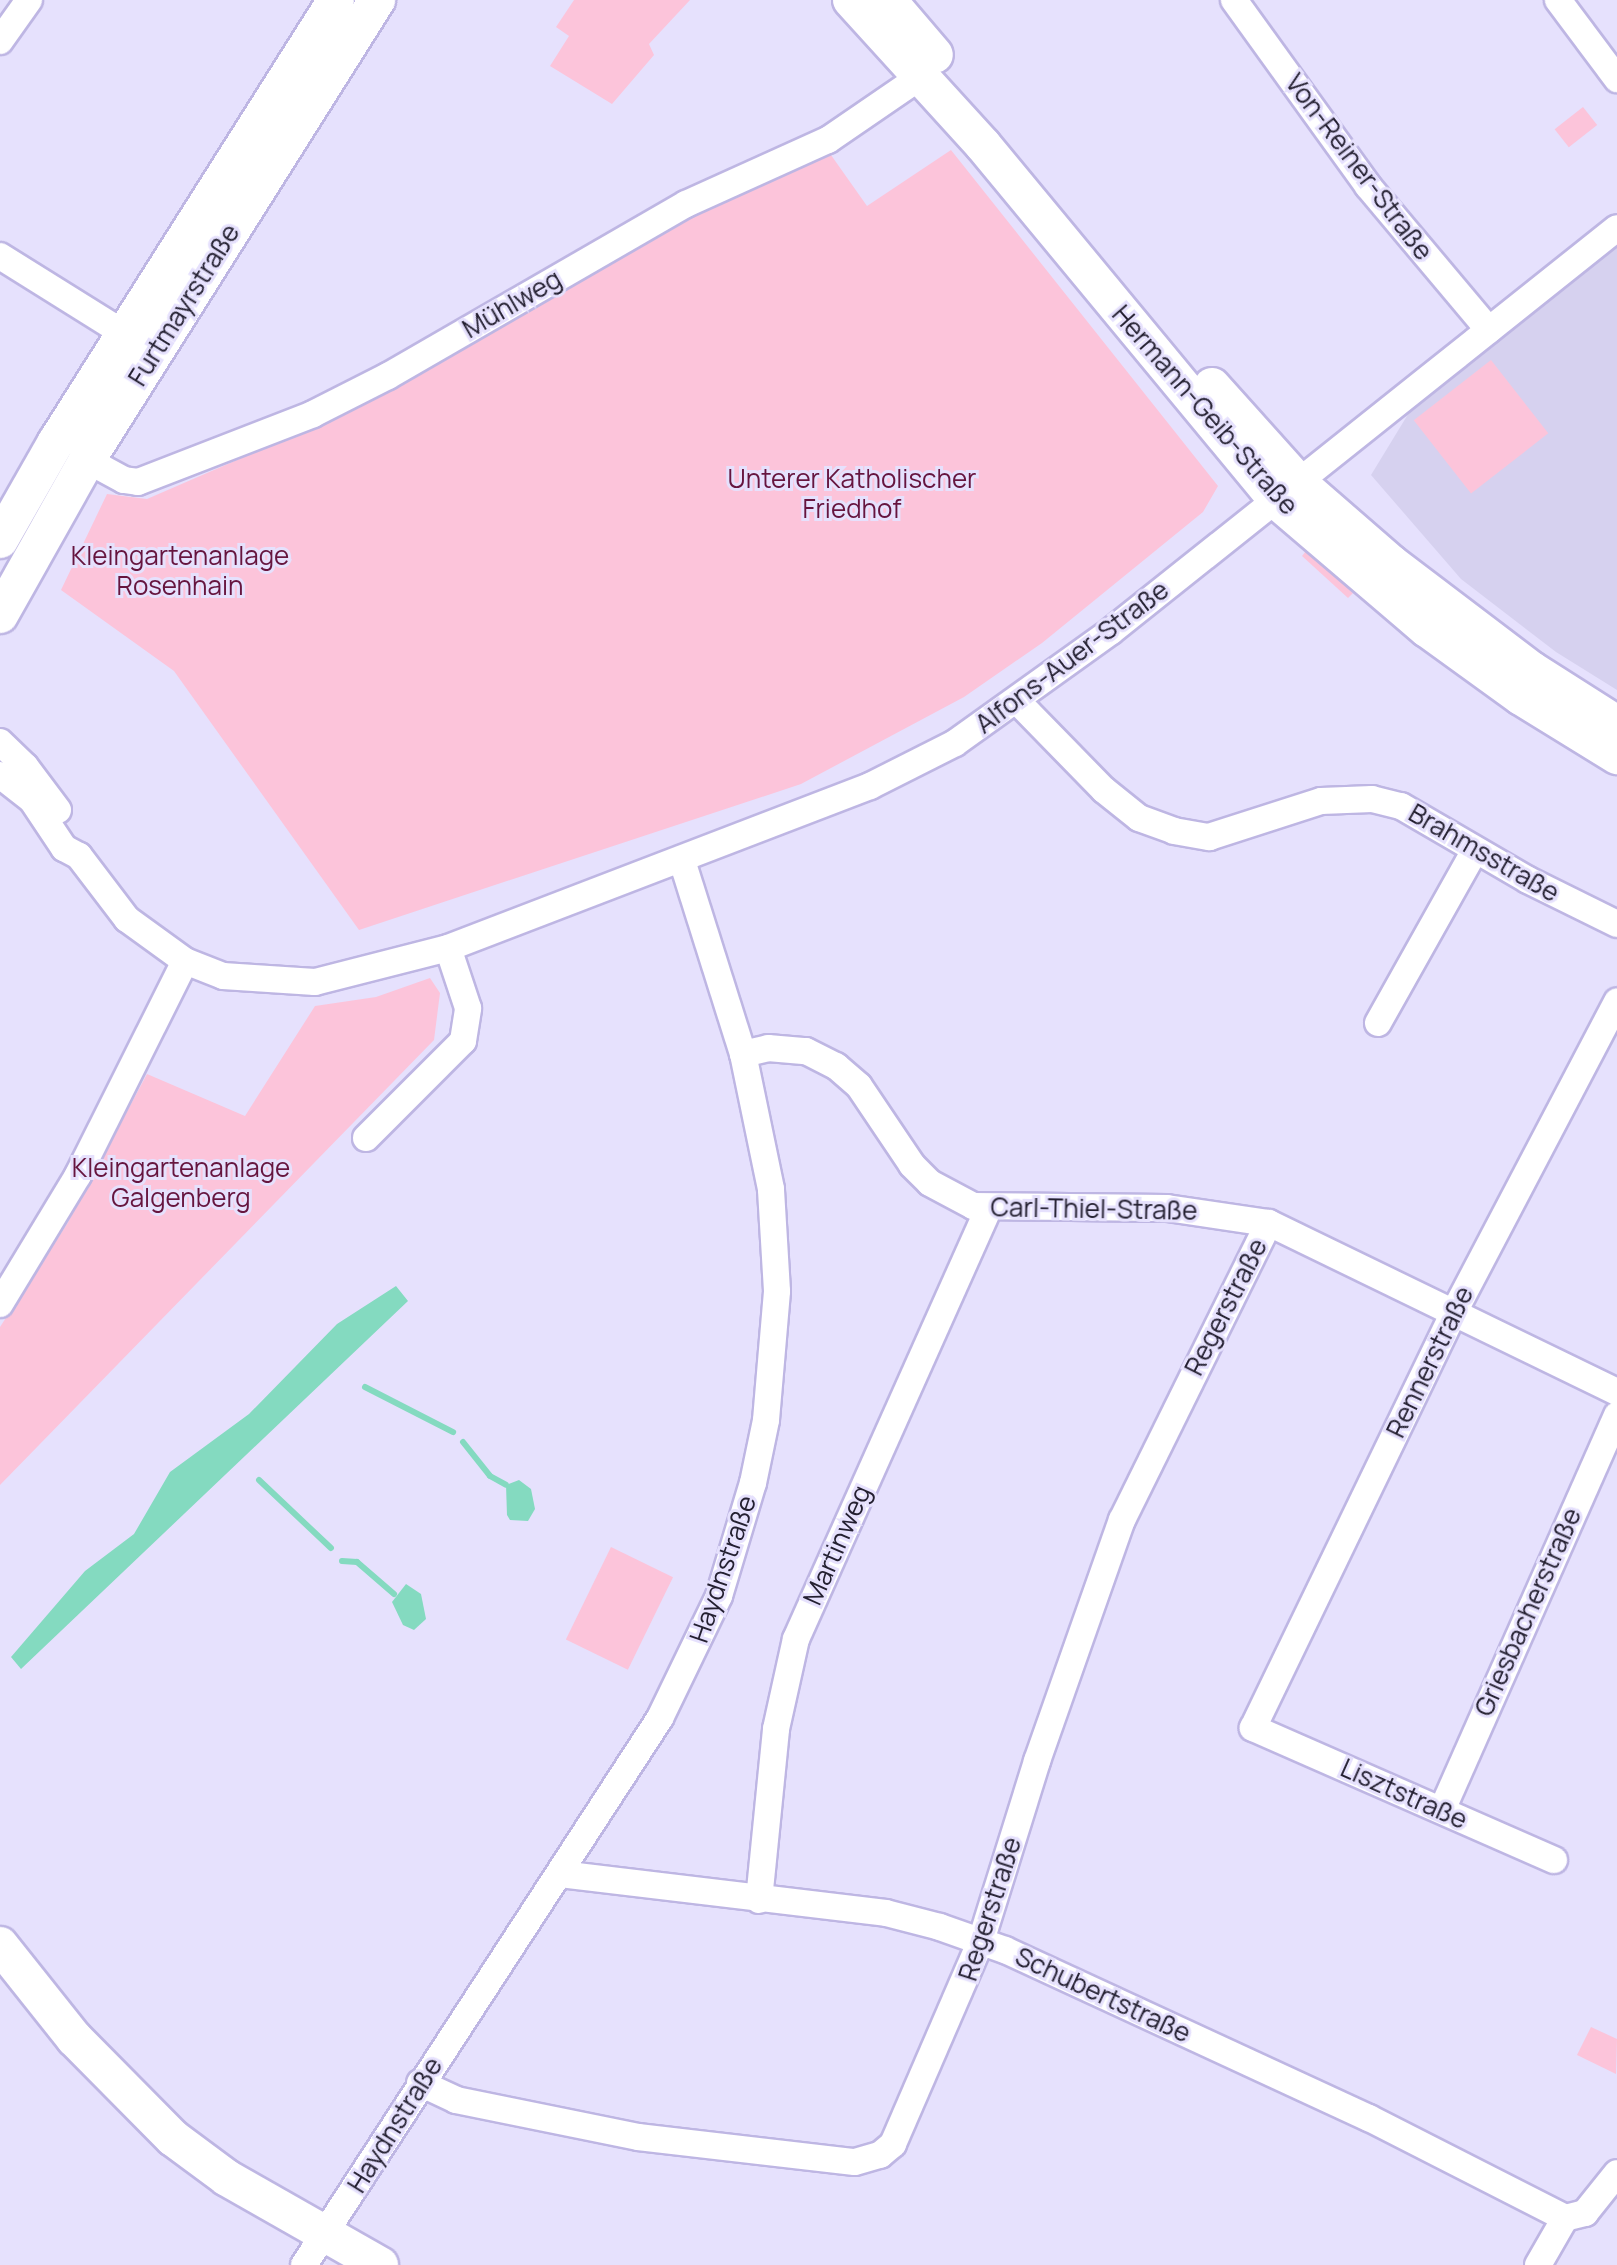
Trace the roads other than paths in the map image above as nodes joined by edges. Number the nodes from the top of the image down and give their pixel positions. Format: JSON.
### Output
{"nodes":[{"id":1,"x":29,"y":0,"type":"edge"},
{"id":2,"x":336,"y":0,"type":"edge"},
{"id":3,"x":377,"y":0,"type":"edge"},
{"id":4,"x":851,"y":0,"type":"edge"},
{"id":5,"x":888,"y":0,"type":"edge"},
{"id":6,"x":1234,"y":0,"type":"edge"},
{"id":7,"x":1558,"y":0,"type":"edge"},
{"id":8,"x":0,"y":41,"type":"edge"},
{"id":9,"x":923,"y":75,"type":"junction"},
{"id":10,"x":1617,"y":79,"type":"edge"},
{"id":11,"x":1617,"y":228,"type":"edge"},
{"id":12,"x":0,"y":256,"type":"edge"},
{"id":13,"x":1489,"y":330,"type":"junction"},
{"id":14,"x":125,"y":334,"type":"junction"},
{"id":15,"x":87,"y":460,"type":"junction"},
{"id":16,"x":1288,"y":492,"type":"junction"},
{"id":17,"x":0,"y":540,"type":"edge"},
{"id":18,"x":0,"y":615,"type":"edge"},
{"id":19,"x":1018,"y":702,"type":"junction"},
{"id":20,"x":1617,"y":724,"type":"edge"},
{"id":21,"x":0,"y":742,"type":"edge"},
{"id":22,"x":1617,"y":756,"type":"edge"},
{"id":23,"x":0,"y":775,"type":"edge"},
{"id":24,"x":1475,"y":850,"type":"junction"},
{"id":25,"x":79,"y":856,"type":"junction"},
{"id":26,"x":682,"y":861,"type":"junction"},
{"id":27,"x":1617,"y":924,"type":"edge"},
{"id":28,"x":448,"y":948,"type":"junction"},
{"id":29,"x":185,"y":961,"type":"junction"},
{"id":30,"x":1617,"y":1001,"type":"edge"},
{"id":31,"x":1378,"y":1023,"type":"dead end"},
{"id":32,"x":743,"y":1054,"type":"junction"},
{"id":33,"x":366,"y":1138,"type":"dead end"},
{"id":34,"x":988,"y":1210,"type":"junction"},
{"id":35,"x":1269,"y":1223,"type":"junction"},
{"id":36,"x":0,"y":1304,"type":"edge"},
{"id":37,"x":1453,"y":1314,"type":"junction"},
{"id":38,"x":1617,"y":1392,"type":"edge"},
{"id":39,"x":1617,"y":1415,"type":"edge"},
{"id":40,"x":1253,"y":1728,"type":"joint"},
{"id":41,"x":1442,"y":1810,"type":"junction"},
{"id":42,"x":1554,"y":1860,"type":"dead end"},
{"id":43,"x":560,"y":1874,"type":"junction"},
{"id":44,"x":759,"y":1900,"type":"junction"},
{"id":45,"x":981,"y":1941,"type":"junction"},
{"id":46,"x":0,"y":1945,"type":"edge"},
{"id":47,"x":420,"y":2083,"type":"junction"},
{"id":48,"x":1617,"y":2173,"type":"edge"},
{"id":49,"x":1565,"y":2218,"type":"junction"},
{"id":50,"x":325,"y":2231,"type":"junction"},
{"id":51,"x":304,"y":2265,"type":"edge"},
{"id":52,"x":380,"y":2265,"type":"edge"},
{"id":53,"x":1538,"y":2265,"type":"edge"}],
"edges":[{"from":1,"to":8,"type":"street"},
{"from":2,"to":14,"type":"street","name":"Furtmayrstraße"},
{"from":3,"to":15,"type":"street","name":"Furtmayrstraße"},
{"from":4,"to":9,"type":"street","name":"Hermann-Geib-Straße"},
{"from":5,"to":16,"type":"street","name":"Hermann-Geib-Straße"},
{"from":6,"to":13,"type":"street","name":"Von-Reiner-Straße"},
{"from":7,"to":10,"type":"street"},
{"from":9,"to":15,"type":"street","name":"Mühlweg"},
{"from":9,"to":16,"type":"street","name":"Hermann-Geib-Straße"},
{"from":11,"to":13,"type":"street","name":"Alfons-Auer-Straße"},
{"from":12,"to":14,"type":"street"},
{"from":13,"to":16,"type":"street","name":"Alfons-Auer-Straße"},
{"from":14,"to":17,"type":"street","name":"Furtmayrstraße"},
{"from":15,"to":18,"type":"street","name":"Furtmayrstraße"},
{"from":16,"to":19,"type":"street","name":"Alfons-Auer-Straße"},
{"from":16,"to":20,"type":"street","name":"Hermann-Geib-Straße"},
{"from":16,"to":22,"type":"street","name":"Hermann-Geib-Straße"},
{"from":19,"to":24,"type":"street","name":"Brahmsstraße"},
{"from":19,"to":26,"type":"street","name":"Alfons-Auer-Straße"},
{"from":21,"to":25,"type":"street","name":"Alfons-Auer-Straße"},
{"from":23,"to":25,"type":"street","name":"Alfons-Auer-Straße"},
{"from":24,"to":27,"type":"street","name":"Brahmsstraße"},
{"from":24,"to":31,"type":"street"},
{"from":25,"to":29,"type":"street","name":"Alfons-Auer-Straße"},
{"from":26,"to":28,"type":"street","name":"Alfons-Auer-Straße"},
{"from":26,"to":32,"type":"street","name":"Haydnstraße"},
{"from":28,"to":29,"type":"street","name":"Alfons-Auer-Straße"},
{"from":28,"to":33,"type":"street"},
{"from":29,"to":36,"type":"street"},
{"from":30,"to":37,"type":"street","name":"Rennerstraße"},
{"from":32,"to":34,"type":"street","name":"Carl-Thiel-Straße"},
{"from":32,"to":43,"type":"street","name":"Haydnstraße"},
{"from":34,"to":35,"type":"street","name":"Carl-Thiel-Straße"},
{"from":34,"to":44,"type":"street","name":"Martinweg"},
{"from":35,"to":37,"type":"street","name":"Carl-Thiel-Straße"},
{"from":35,"to":45,"type":"street","name":"Regerstraße"},
{"from":37,"to":38,"type":"street","name":"Carl-Thiel-Straße"},
{"from":37,"to":40,"type":"street","name":"Rennerstraße"},
{"from":39,"to":41,"type":"street","name":"Griesbacherstraße"},
{"from":40,"to":41,"type":"street","name":"Lisztstraße"},
{"from":41,"to":42,"type":"street","name":"Lisztstraße"},
{"from":43,"to":44,"type":"street","name":"Schubertstraße"},
{"from":43,"to":47,"type":"street","name":"Haydnstraße"},
{"from":44,"to":45,"type":"street","name":"Schubertstraße"},
{"from":45,"to":47,"type":"street","name":"Regerstraße"},
{"from":45,"to":49,"type":"street","name":"Schubertstraße"},
{"from":46,"to":50,"type":"street"},
{"from":47,"to":50,"type":"street","name":"Haydnstraße"},
{"from":48,"to":49,"type":"street"},
{"from":49,"to":53,"type":"street"},
{"from":50,"to":51,"type":"street","name":"Haydnstraße"},
{"from":50,"to":52,"type":"street"}]}
